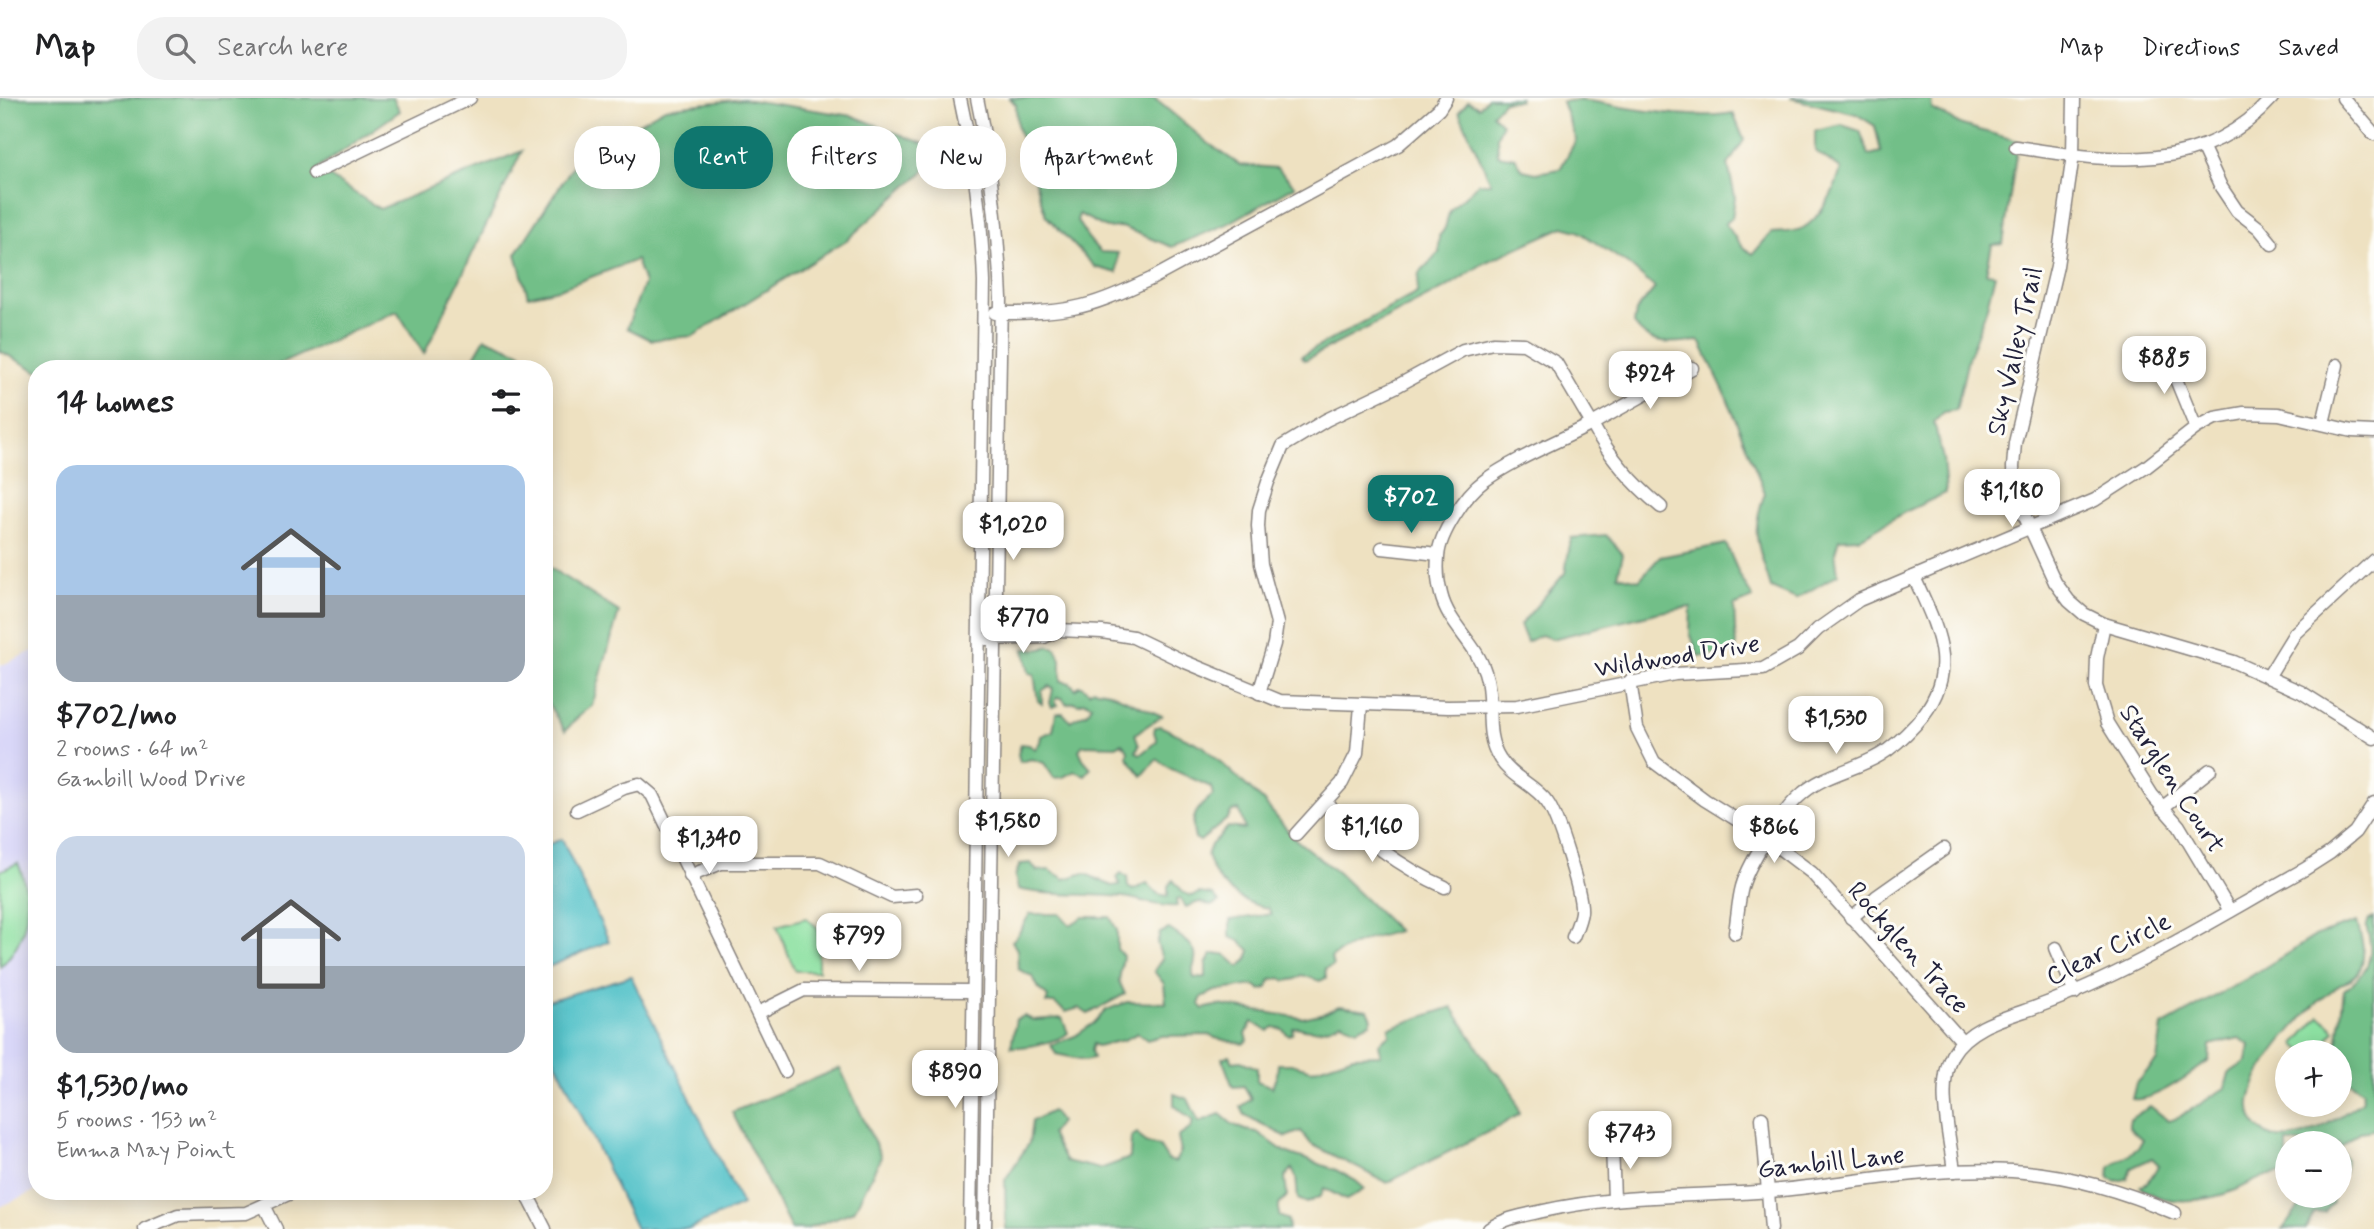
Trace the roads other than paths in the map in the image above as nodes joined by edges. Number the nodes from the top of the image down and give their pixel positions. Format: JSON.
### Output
{"nodes":[{"id":1,"x":470,"y":98,"type":"edge"},
{"id":2,"x":960,"y":98,"type":"edge"},
{"id":3,"x":977,"y":98,"type":"edge"},
{"id":4,"x":1446,"y":98,"type":"edge"},
{"id":5,"x":2074,"y":98,"type":"edge"},
{"id":6,"x":2272,"y":98,"type":"edge"},
{"id":7,"x":2343,"y":98,"type":"edge"},
{"id":8,"x":2374,"y":134,"type":"edge"},
{"id":9,"x":2016,"y":147,"type":"dead end"},
{"id":10,"x":2203,"y":148,"type":"junction"},
{"id":11,"x":2073,"y":155,"type":"junction"},
{"id":12,"x":314,"y":173,"type":"dead end"},
{"id":13,"x":2272,"y":244,"type":"dead end"},
{"id":14,"x":984,"y":312,"type":"junction"},
{"id":15,"x":1001,"y":313,"type":"junction"},
{"id":16,"x":2172,"y":355,"type":"dead end"},
{"id":17,"x":2337,"y":365,"type":"dead end"},
{"id":18,"x":1692,"y":368,"type":"dead end"},
{"id":19,"x":2323,"y":423,"type":"junction"},
{"id":20,"x":1592,"y":424,"type":"junction"},
{"id":21,"x":2196,"y":428,"type":"junction"},
{"id":22,"x":2374,"y":432,"type":"edge"},
{"id":23,"x":1661,"y":508,"type":"dead end"},
{"id":24,"x":2030,"y":527,"type":"junction"},
{"id":25,"x":1382,"y":548,"type":"dead end"},
{"id":26,"x":1438,"y":554,"type":"junction"},
{"id":27,"x":2374,"y":560,"type":"edge"},
{"id":28,"x":1914,"y":577,"type":"junction"},
{"id":29,"x":979,"y":619,"type":"junction"},
{"id":30,"x":996,"y":620,"type":"junction"},
{"id":31,"x":2104,"y":624,"type":"junction"},
{"id":32,"x":1059,"y":630,"type":"junction"},
{"id":33,"x":979,"y":639,"type":"junction"},
{"id":34,"x":995,"y":639,"type":"junction"},
{"id":35,"x":2269,"y":677,"type":"junction"},
{"id":36,"x":1630,"y":681,"type":"junction"},
{"id":37,"x":1259,"y":693,"type":"junction"},
{"id":38,"x":1361,"y":705,"type":"junction"},
{"id":39,"x":1489,"y":706,"type":"junction"},
{"id":40,"x":2374,"y":738,"type":"edge"},
{"id":41,"x":2210,"y":770,"type":"dead end"},
{"id":42,"x":1325,"y":802,"type":"junction"},
{"id":43,"x":2374,"y":803,"type":"edge"},
{"id":44,"x":2162,"y":808,"type":"junction"},
{"id":45,"x":577,"y":810,"type":"dead end"},
{"id":46,"x":1296,"y":834,"type":"dead end"},
{"id":47,"x":1766,"y":838,"type":"junction"},
{"id":48,"x":1944,"y":849,"type":"dead end"},
{"id":49,"x":690,"y":876,"type":"junction"},
{"id":50,"x":1445,"y":887,"type":"dead end"},
{"id":51,"x":916,"y":895,"type":"dead end"},
{"id":52,"x":2230,"y":911,"type":"junction"},
{"id":53,"x":1851,"y":918,"type":"junction"},
{"id":54,"x":1735,"y":933,"type":"dead end"},
{"id":55,"x":1573,"y":937,"type":"dead end"},
{"id":56,"x":2056,"y":948,"type":"dead end"},
{"id":57,"x":973,"y":991,"type":"junction"},
{"id":58,"x":2075,"y":993,"type":"junction"},
{"id":59,"x":758,"y":1013,"type":"junction"},
{"id":60,"x":1962,"y":1041,"type":"junction"},
{"id":61,"x":785,"y":1071,"type":"dead end"},
{"id":62,"x":1762,"y":1118,"type":"dead end"},
{"id":63,"x":1612,"y":1144,"type":"dead end"},
{"id":64,"x":1954,"y":1171,"type":"junction"},
{"id":65,"x":1769,"y":1191,"type":"junction"},
{"id":66,"x":1614,"y":1199,"type":"junction"},
{"id":67,"x":275,"y":1200,"type":"edge"},
{"id":68,"x":530,"y":1200,"type":"edge"},
{"id":69,"x":264,"y":1205,"type":"junction"},
{"id":70,"x":2175,"y":1213,"type":"dead end"},
{"id":71,"x":145,"y":1229,"type":"edge"},
{"id":72,"x":276,"y":1229,"type":"edge"},
{"id":73,"x":545,"y":1229,"type":"edge"},
{"id":74,"x":970,"y":1229,"type":"edge"},
{"id":75,"x":985,"y":1229,"type":"edge"},
{"id":76,"x":1489,"y":1229,"type":"edge"},
{"id":77,"x":1770,"y":1229,"type":"edge"}],
"edges":[{"from":1,"to":12,"type":"street"},
{"from":2,"to":14,"type":"street"},
{"from":3,"to":15,"type":"street"},
{"from":4,"to":15,"type":"street"},
{"from":5,"to":11,"type":"street","name":"Sky Valley Trail"},
{"from":6,"to":10,"type":"street"},
{"from":7,"to":8,"type":"street"},
{"from":9,"to":11,"type":"street"},
{"from":10,"to":11,"type":"street"},
{"from":10,"to":13,"type":"street"},
{"from":11,"to":24,"type":"street","name":"Sky Valley Trail"},
{"from":14,"to":15,"type":"street"},
{"from":14,"to":29,"type":"street"},
{"from":15,"to":30,"type":"street"},
{"from":16,"to":21,"type":"street"},
{"from":17,"to":19,"type":"street"},
{"from":18,"to":20,"type":"street"},
{"from":19,"to":21,"type":"street","name":"Wildwood Drive"},
{"from":19,"to":22,"type":"street","name":"Wildwood Drive"},
{"from":20,"to":23,"type":"street"},
{"from":20,"to":26,"type":"street"},
{"from":20,"to":37,"type":"street"},
{"from":21,"to":24,"type":"street","name":"Wildwood Drive"},
{"from":24,"to":28,"type":"street","name":"Wildwood Drive"},
{"from":24,"to":31,"type":"street","name":"Sky Valley Trail"},
{"from":25,"to":26,"type":"street"},
{"from":26,"to":39,"type":"street"},
{"from":27,"to":35,"type":"street"},
{"from":28,"to":36,"type":"street","name":"Wildwood Drive"},
{"from":28,"to":47,"type":"street"},
{"from":29,"to":30,"type":"street","name":"Wildwood Drive"},
{"from":29,"to":33,"type":"street"},
{"from":30,"to":32,"type":"street","name":"Wildwood Drive"},
{"from":30,"to":34,"type":"street"},
{"from":31,"to":35,"type":"street","name":"Sky Valley Trail"},
{"from":31,"to":44,"type":"street","name":"Starglen Court"},
{"from":32,"to":34,"type":"street","name":"Wildwood Drive"},
{"from":32,"to":37,"type":"street","name":"Wildwood Drive"},
{"from":33,"to":34,"type":"street","name":"Wildwood Drive"},
{"from":33,"to":57,"type":"street"},
{"from":34,"to":75,"type":"street"},
{"from":35,"to":40,"type":"street","name":"Sky Valley Trail"},
{"from":36,"to":39,"type":"street","name":"Wildwood Drive"},
{"from":36,"to":47,"type":"street","name":"Rockglen Trace"},
{"from":37,"to":38,"type":"street","name":"Wildwood Drive"},
{"from":38,"to":39,"type":"street","name":"Wildwood Drive"},
{"from":38,"to":42,"type":"street"},
{"from":39,"to":55,"type":"street"},
{"from":41,"to":44,"type":"street"},
{"from":42,"to":46,"type":"street"},
{"from":42,"to":50,"type":"street"},
{"from":43,"to":52,"type":"street","name":"Clear Circle"},
{"from":44,"to":52,"type":"street","name":"Starglen Court"},
{"from":45,"to":49,"type":"street"},
{"from":47,"to":53,"type":"street","name":"Rockglen Trace"},
{"from":47,"to":54,"type":"street"},
{"from":48,"to":53,"type":"street"},
{"from":49,"to":51,"type":"street"},
{"from":49,"to":59,"type":"street"},
{"from":52,"to":58,"type":"street","name":"Clear Circle"},
{"from":53,"to":60,"type":"street","name":"Rockglen Trace"},
{"from":56,"to":58,"type":"street"},
{"from":57,"to":59,"type":"street"},
{"from":57,"to":74,"type":"street"},
{"from":58,"to":60,"type":"street","name":"Clear Circle"},
{"from":59,"to":61,"type":"street"},
{"from":60,"to":64,"type":"street"},
{"from":62,"to":65,"type":"street"},
{"from":63,"to":66,"type":"street"},
{"from":64,"to":65,"type":"street","name":"Gambill Lane"},
{"from":64,"to":70,"type":"street","name":"Gambill Lane"},
{"from":65,"to":66,"type":"street","name":"Gambill Lane"},
{"from":65,"to":77,"type":"street"},
{"from":66,"to":76,"type":"street","name":"Gambill Lane"},
{"from":67,"to":69,"type":"street"},
{"from":68,"to":73,"type":"street"},
{"from":69,"to":71,"type":"street"},
{"from":69,"to":72,"type":"street"}]}
